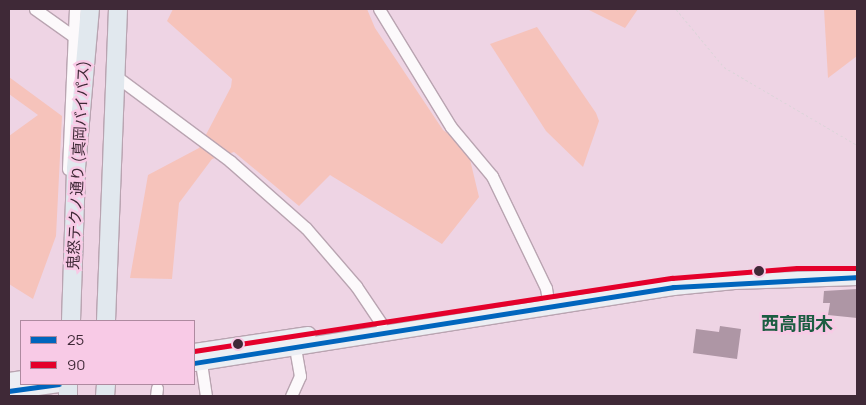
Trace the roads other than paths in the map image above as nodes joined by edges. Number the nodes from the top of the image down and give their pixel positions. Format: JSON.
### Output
{"nodes":[{"id":1,"x":35,"y":9,"type":"edge"},
{"id":2,"x":75,"y":9,"type":"edge"},
{"id":3,"x":90,"y":9,"type":"edge"},
{"id":4,"x":118,"y":9,"type":"edge"},
{"id":5,"x":127,"y":9,"type":"edge"},
{"id":6,"x":379,"y":9,"type":"edge"},
{"id":7,"x":73,"y":36,"type":"junction"},
{"id":8,"x":117,"y":77,"type":"junction"},
{"id":9,"x":857,"y":268,"type":"edge"},
{"id":10,"x":857,"y":277,"type":"edge"},
{"id":11,"x":548,"y":301,"type":"junction"},
{"id":12,"x":71,"y":318,"type":"edge"},
{"id":13,"x":106,"y":320,"type":"edge"},
{"id":14,"x":380,"y":323,"type":"junction"},
{"id":15,"x":295,"y":347,"type":"junction"},
{"id":16,"x":197,"y":357,"type":"edge"},
{"id":17,"x":52,"y":385,"type":"edge"},
{"id":18,"x":9,"y":391,"type":"edge"},
{"id":19,"x":206,"y":396,"type":"edge"},
{"id":20,"x":291,"y":396,"type":"edge"}],
"edges":[{"from":1,"to":7,"type":"street"},
{"from":2,"to":7,"type":"street"},
{"from":3,"to":12,"type":"highway","name":"鬼怒テクノ通り (真岡バイパス)"},
{"from":4,"to":8,"type":"highway"},
{"from":5,"to":8,"type":"street"},
{"from":6,"to":11,"type":"street"},
{"from":7,"to":12,"type":"street"},
{"from":8,"to":13,"type":"highway"},
{"from":8,"to":14,"type":"street"},
{"from":9,"to":11,"type":"main road"},
{"from":10,"to":11,"type":"main road"},
{"from":11,"to":14,"type":"main road"},
{"from":11,"to":15,"type":"main road"},
{"from":14,"to":16,"type":"main road"},
{"from":15,"to":16,"type":"main road"},
{"from":15,"to":20,"type":"street"},
{"from":16,"to":19,"type":"street"},
{"from":17,"to":18,"type":"main road"}]}
